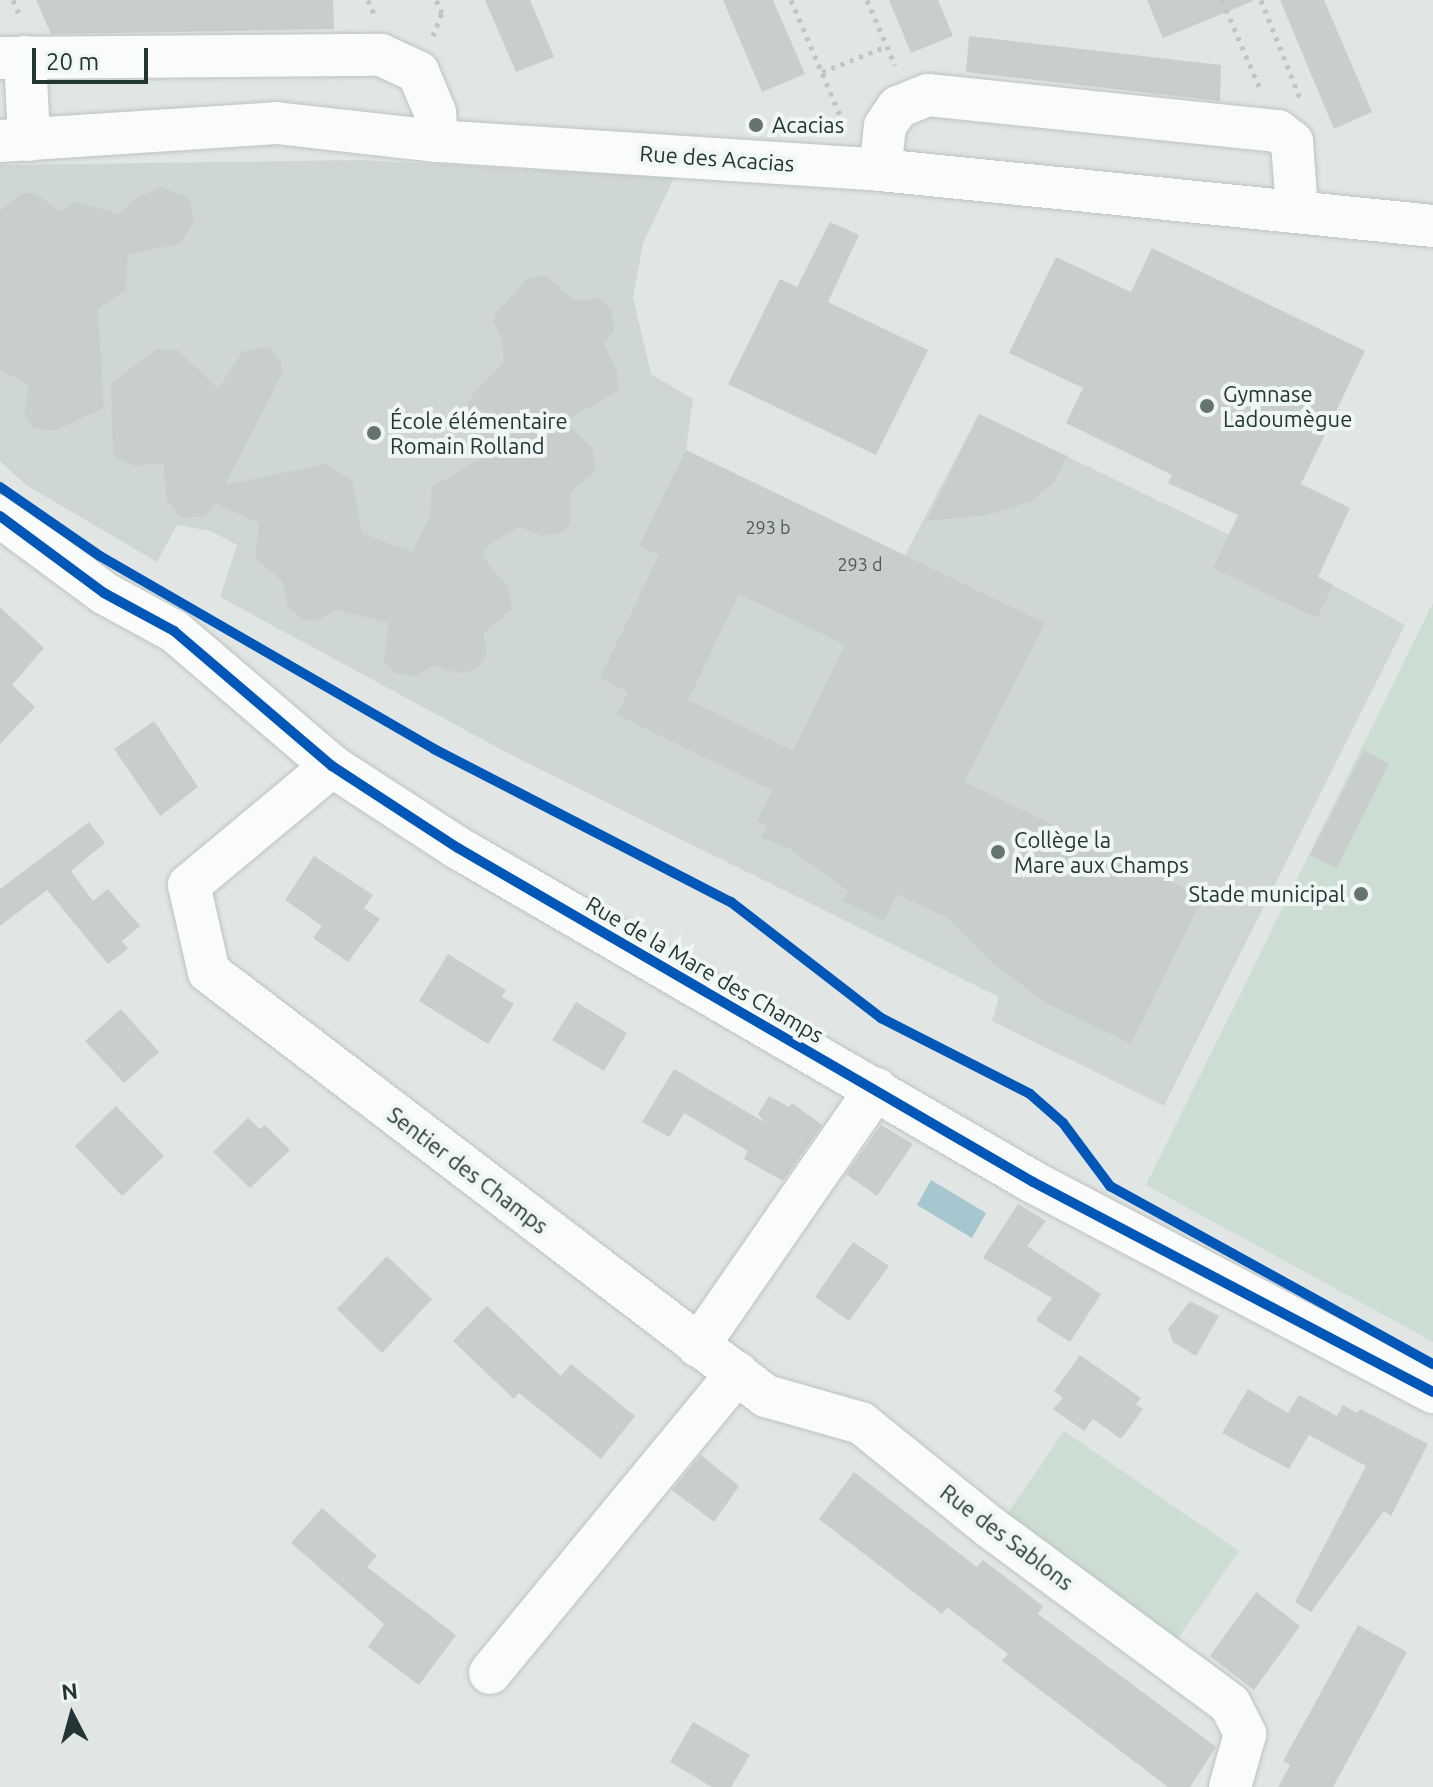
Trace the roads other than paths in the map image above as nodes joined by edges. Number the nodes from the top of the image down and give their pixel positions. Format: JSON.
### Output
{"nodes":[{"id":1,"x":12,"y":58,"type":"edge"},
{"id":2,"x":15,"y":140,"type":"edge"},
{"id":3,"x":437,"y":141,"type":"junction"},
{"id":4,"x":863,"y":169,"type":"junction"},
{"id":5,"x":1297,"y":210,"type":"junction"},
{"id":6,"x":1433,"y":226,"type":"edge"},
{"id":7,"x":0,"y":516,"type":"edge"},
{"id":8,"x":332,"y":766,"type":"junction"},
{"id":9,"x":876,"y":1089,"type":"junction"},
{"id":10,"x":698,"y":1346,"type":"junction"},
{"id":11,"x":737,"y":1373,"type":"junction"},
{"id":12,"x":1433,"y":1392,"type":"edge"},
{"id":13,"x":490,"y":1673,"type":"dead end"},
{"id":14,"x":1230,"y":1787,"type":"edge"}],
"edges":[{"from":1,"to":2,"type":"street"},
{"from":1,"to":3,"type":"street"},
{"from":2,"to":3,"type":"street","name":"Rue des Acacias"},
{"from":3,"to":4,"type":"street","name":"Rue des Acacias"},
{"from":4,"to":5,"type":"street","name":"Rue des Acacias"},
{"from":4,"to":5,"type":"street"},
{"from":5,"to":6,"type":"street","name":"Rue des Acacias"},
{"from":7,"to":8,"type":"street","name":"Rue de la Mare des Champs"},
{"from":8,"to":9,"type":"street","name":"Rue de la Mare des Champs"},
{"from":8,"to":10,"type":"street","name":"Sentier des Champs"},
{"from":9,"to":10,"type":"street"},
{"from":9,"to":12,"type":"street","name":"Rue de la Mare des Champs"},
{"from":10,"to":11,"type":"street","name":"Rue des Sablons"},
{"from":11,"to":13,"type":"street"},
{"from":11,"to":14,"type":"street","name":"Rue des Sablons"}]}
